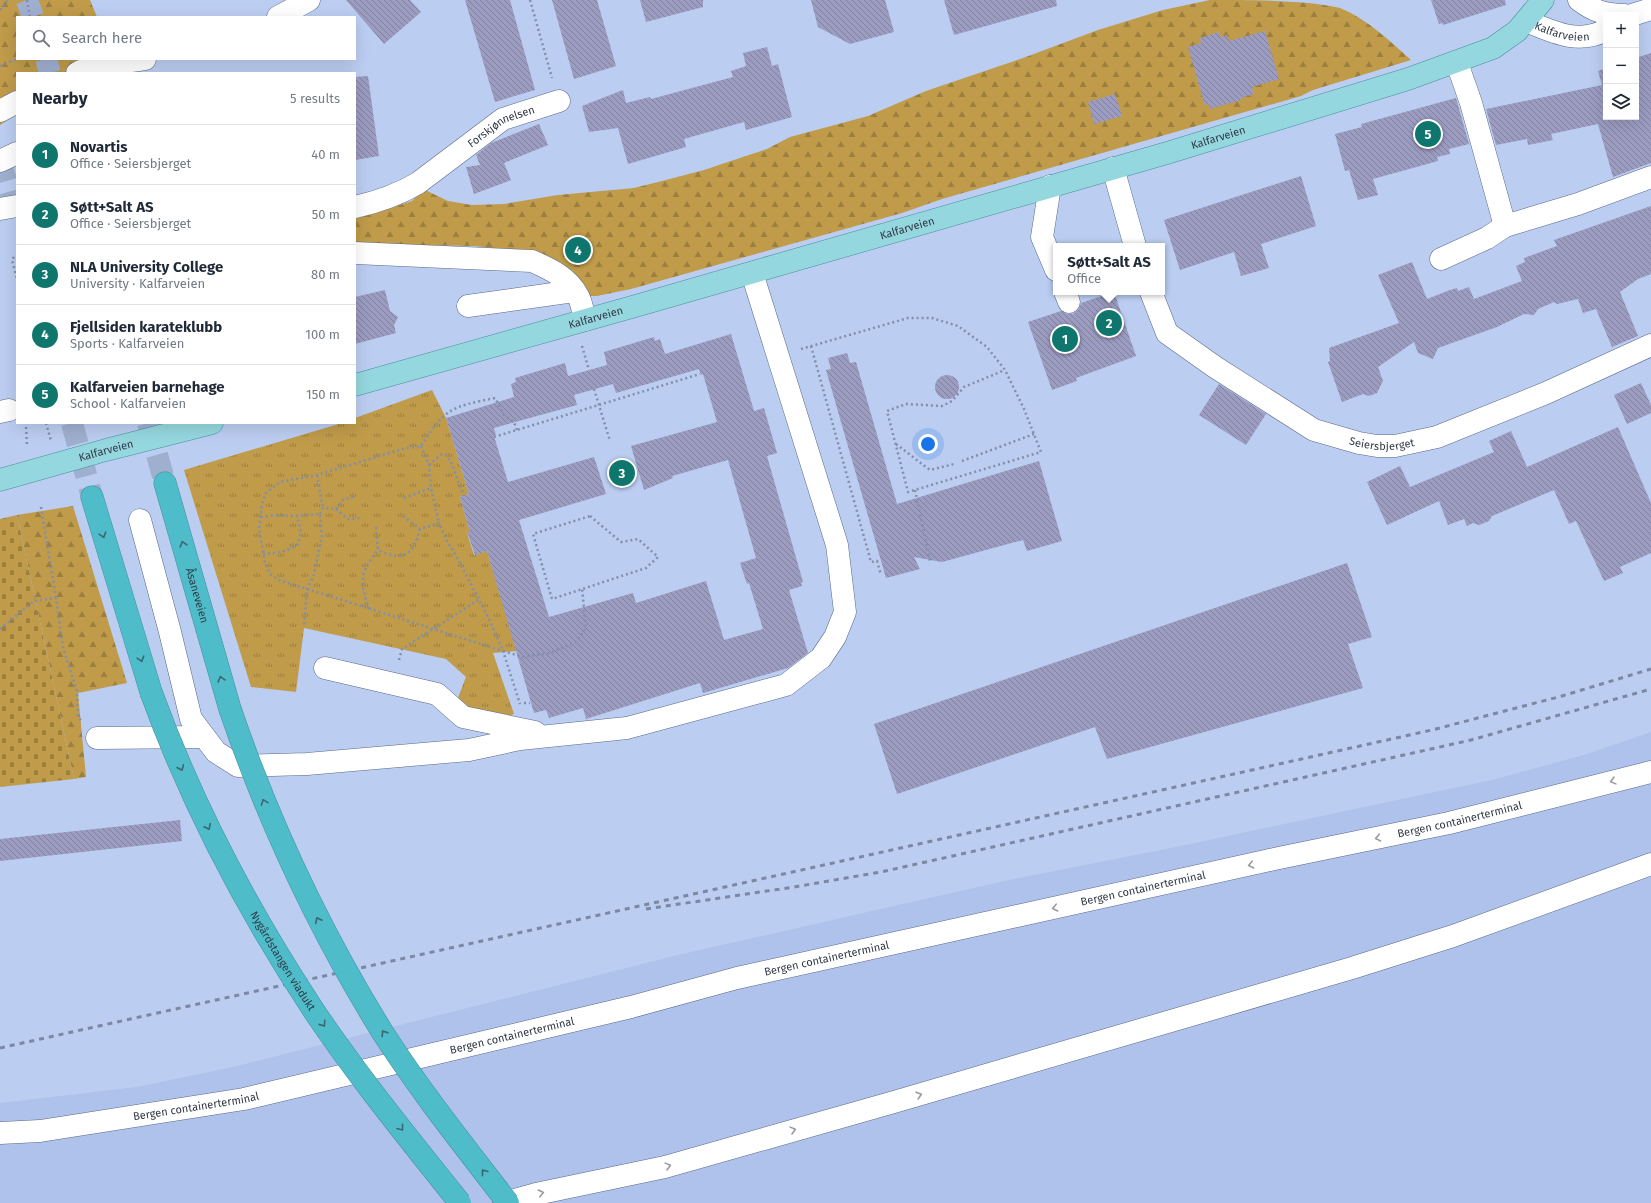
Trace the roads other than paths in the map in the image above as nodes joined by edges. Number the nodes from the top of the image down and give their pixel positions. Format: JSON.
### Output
{"nodes":[{"id":1,"x":308,"y":0,"type":"edge"},
{"id":2,"x":1543,"y":0,"type":"edge"},
{"id":3,"x":1579,"y":0,"type":"edge"},
{"id":4,"x":1651,"y":9,"type":"edge"},
{"id":5,"x":1639,"y":13,"type":"edge"},
{"id":6,"x":1603,"y":14,"type":"edge"},
{"id":7,"x":280,"y":16,"type":"edge"},
{"id":8,"x":1526,"y":21,"type":"junction"},
{"id":9,"x":1603,"y":32,"type":"edge"},
{"id":10,"x":136,"y":60,"type":"edge"},
{"id":11,"x":1457,"y":63,"type":"junction"},
{"id":12,"x":79,"y":72,"type":"edge"},
{"id":13,"x":559,"y":101,"type":"road end"},
{"id":14,"x":16,"y":103,"type":"edge"},
{"id":15,"x":0,"y":111,"type":"edge"},
{"id":16,"x":16,"y":153,"type":"edge"},
{"id":17,"x":0,"y":161,"type":"edge"},
{"id":18,"x":1113,"y":168,"type":"junction"},
{"id":19,"x":1651,"y":177,"type":"edge"},
{"id":20,"x":1050,"y":186,"type":"junction"},
{"id":21,"x":16,"y":206,"type":"edge"},
{"id":22,"x":356,"y":207,"type":"edge"},
{"id":23,"x":0,"y":209,"type":"edge"},
{"id":24,"x":1505,"y":226,"type":"junction"},
{"id":25,"x":1134,"y":243,"type":"edge"},
{"id":26,"x":356,"y":253,"type":"edge"},
{"id":27,"x":1441,"y":259,"type":"dead end"},
{"id":28,"x":1053,"y":263,"type":"edge"},
{"id":29,"x":752,"y":273,"type":"junction"},
{"id":30,"x":574,"y":291,"type":"junction"},
{"id":31,"x":1152,"y":295,"type":"edge"},
{"id":32,"x":468,"y":306,"type":"dead end"},
{"id":33,"x":585,"y":320,"type":"junction"},
{"id":34,"x":1651,"y":345,"type":"edge"},
{"id":35,"x":356,"y":385,"type":"edge"},
{"id":36,"x":205,"y":424,"type":"edge"},
{"id":37,"x":0,"y":480,"type":"edge"},
{"id":38,"x":165,"y":482,"type":"tunnel mouth"},
{"id":39,"x":92,"y":497,"type":"tunnel mouth"},
{"id":40,"x":140,"y":520,"type":"dead end"},
{"id":41,"x":325,"y":668,"type":"dead end"},
{"id":42,"x":557,"y":735,"type":"junction"},
{"id":43,"x":203,"y":737,"type":"junction"},
{"id":44,"x":97,"y":738,"type":"road end"},
{"id":45,"x":1651,"y":772,"type":"edge"},
{"id":46,"x":1651,"y":864,"type":"edge"},
{"id":47,"x":0,"y":1133,"type":"edge"},
{"id":48,"x":460,"y":1203,"type":"edge"},
{"id":49,"x":504,"y":1203,"type":"edge"},
{"id":50,"x":508,"y":1203,"type":"edge"}],
"edges":[{"from":1,"to":7,"type":"street"},
{"from":2,"to":8,"type":"main road"},
{"from":3,"to":6,"type":"street"},
{"from":4,"to":5,"type":"street"},
{"from":8,"to":9,"type":"street","name":"Kalfarveien"},
{"from":8,"to":11,"type":"main road","name":"Kalfarveien"},
{"from":10,"to":12,"type":"street"},
{"from":11,"to":18,"type":"main road","name":"Kalfarveien"},
{"from":11,"to":24,"type":"street"},
{"from":13,"to":22,"type":"street","name":"Forskjønnelsen"},
{"from":14,"to":15,"type":"street"},
{"from":16,"to":17,"type":"street"},
{"from":18,"to":20,"type":"main road","name":"Kalfarveien"},
{"from":18,"to":25,"type":"street"},
{"from":19,"to":24,"type":"street"},
{"from":20,"to":28,"type":"street"},
{"from":20,"to":29,"type":"main road","name":"Kalfarveien"},
{"from":21,"to":23,"type":"street"},
{"from":24,"to":27,"type":"street"},
{"from":26,"to":30,"type":"street"},
{"from":29,"to":33,"type":"main road","name":"Kalfarveien"},
{"from":29,"to":42,"type":"street"},
{"from":30,"to":32,"type":"street"},
{"from":30,"to":33,"type":"street"},
{"from":31,"to":34,"type":"street","name":"Seiersbjerget"},
{"from":33,"to":35,"type":"main road","name":"Kalfarveien"},
{"from":36,"to":37,"type":"main road","name":"Kalfarveien"},
{"from":50,"to":38,"type":"highway","name":"Åsaneveien","one_way":true,"bridge":true},
{"from":39,"to":48,"type":"highway","name":"Nygårdstangen viadukt","one_way":true,"bridge":true},
{"from":40,"to":43,"type":"street"},
{"from":41,"to":42,"type":"street"},
{"from":42,"to":43,"type":"street"},
{"from":43,"to":44,"type":"street"},
{"from":45,"to":47,"type":"street","name":"Bergen containerterminal","one_way":true},
{"from":49,"to":46,"type":"street","one_way":true}]}
